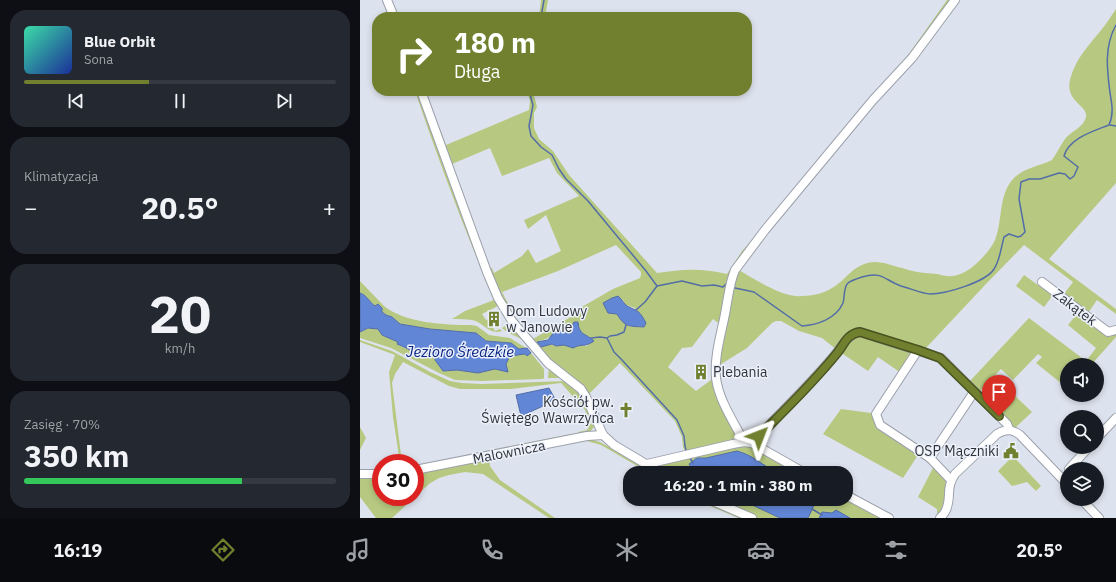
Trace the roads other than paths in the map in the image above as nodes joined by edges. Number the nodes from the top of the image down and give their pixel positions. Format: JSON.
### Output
{"nodes":[{"id":1,"x":387,"y":0,"type":"edge"},
{"id":2,"x":955,"y":0,"type":"edge"},
{"id":3,"x":392,"y":12,"type":"edge"},
{"id":4,"x":423,"y":96,"type":"edge"},
{"id":5,"x":1042,"y":282,"type":"dead end"},
{"id":6,"x":1112,"y":331,"type":"edge"},
{"id":7,"x":918,"y":350,"type":"junction"},
{"id":8,"x":974,"y":392,"type":"junction"},
{"id":9,"x":1116,"y":418,"type":"edge"},
{"id":10,"x":1009,"y":430,"type":"junction"},
{"id":11,"x":1104,"y":431,"type":"edge"},
{"id":12,"x":603,"y":435,"type":"junction"},
{"id":13,"x":748,"y":443,"type":"junction"},
{"id":14,"x":1083,"y":454,"type":"edge"},
{"id":15,"x":930,"y":458,"type":"junction"},
{"id":16,"x":1075,"y":462,"type":"edge"},
{"id":17,"x":647,"y":464,"type":"junction"},
{"id":18,"x":650,"y":466,"type":"edge"},
{"id":19,"x":792,"y":466,"type":"edge"},
{"id":20,"x":424,"y":468,"type":"edge"},
{"id":21,"x":360,"y":474,"type":"edge"},
{"id":22,"x":372,"y":474,"type":"edge"},
{"id":23,"x":1058,"y":474,"type":"edge"},
{"id":24,"x":951,"y":480,"type":"junction"},
{"id":25,"x":853,"y":499,"type":"edge"},
{"id":26,"x":724,"y":506,"type":"edge"},
{"id":27,"x":1088,"y":506,"type":"edge"},
{"id":28,"x":752,"y":518,"type":"edge"},
{"id":29,"x":889,"y":518,"type":"edge"},
{"id":30,"x":940,"y":518,"type":"edge"},
{"id":31,"x":1099,"y":518,"type":"edge"}],
"edges":[{"from":1,"to":3,"type":"street"},
{"from":2,"to":13,"type":"street"},
{"from":4,"to":12,"type":"street"},
{"from":5,"to":6,"type":"street","name":"Zakątek"},
{"from":7,"to":8,"type":"street"},
{"from":7,"to":13,"type":"street"},
{"from":7,"to":15,"type":"street"},
{"from":8,"to":10,"type":"street"},
{"from":8,"to":15,"type":"street"},
{"from":9,"to":11,"type":"street"},
{"from":10,"to":23,"type":"street"},
{"from":10,"to":24,"type":"street"},
{"from":12,"to":17,"type":"street"},
{"from":12,"to":20,"type":"street","name":"Malownicza"},
{"from":13,"to":17,"type":"street"},
{"from":13,"to":19,"type":"street"},
{"from":14,"to":16,"type":"street"},
{"from":15,"to":24,"type":"street"},
{"from":17,"to":18,"type":"street"},
{"from":21,"to":22,"type":"street"},
{"from":24,"to":30,"type":"street"},
{"from":25,"to":29,"type":"street"},
{"from":26,"to":28,"type":"street"},
{"from":27,"to":31,"type":"street"}]}
